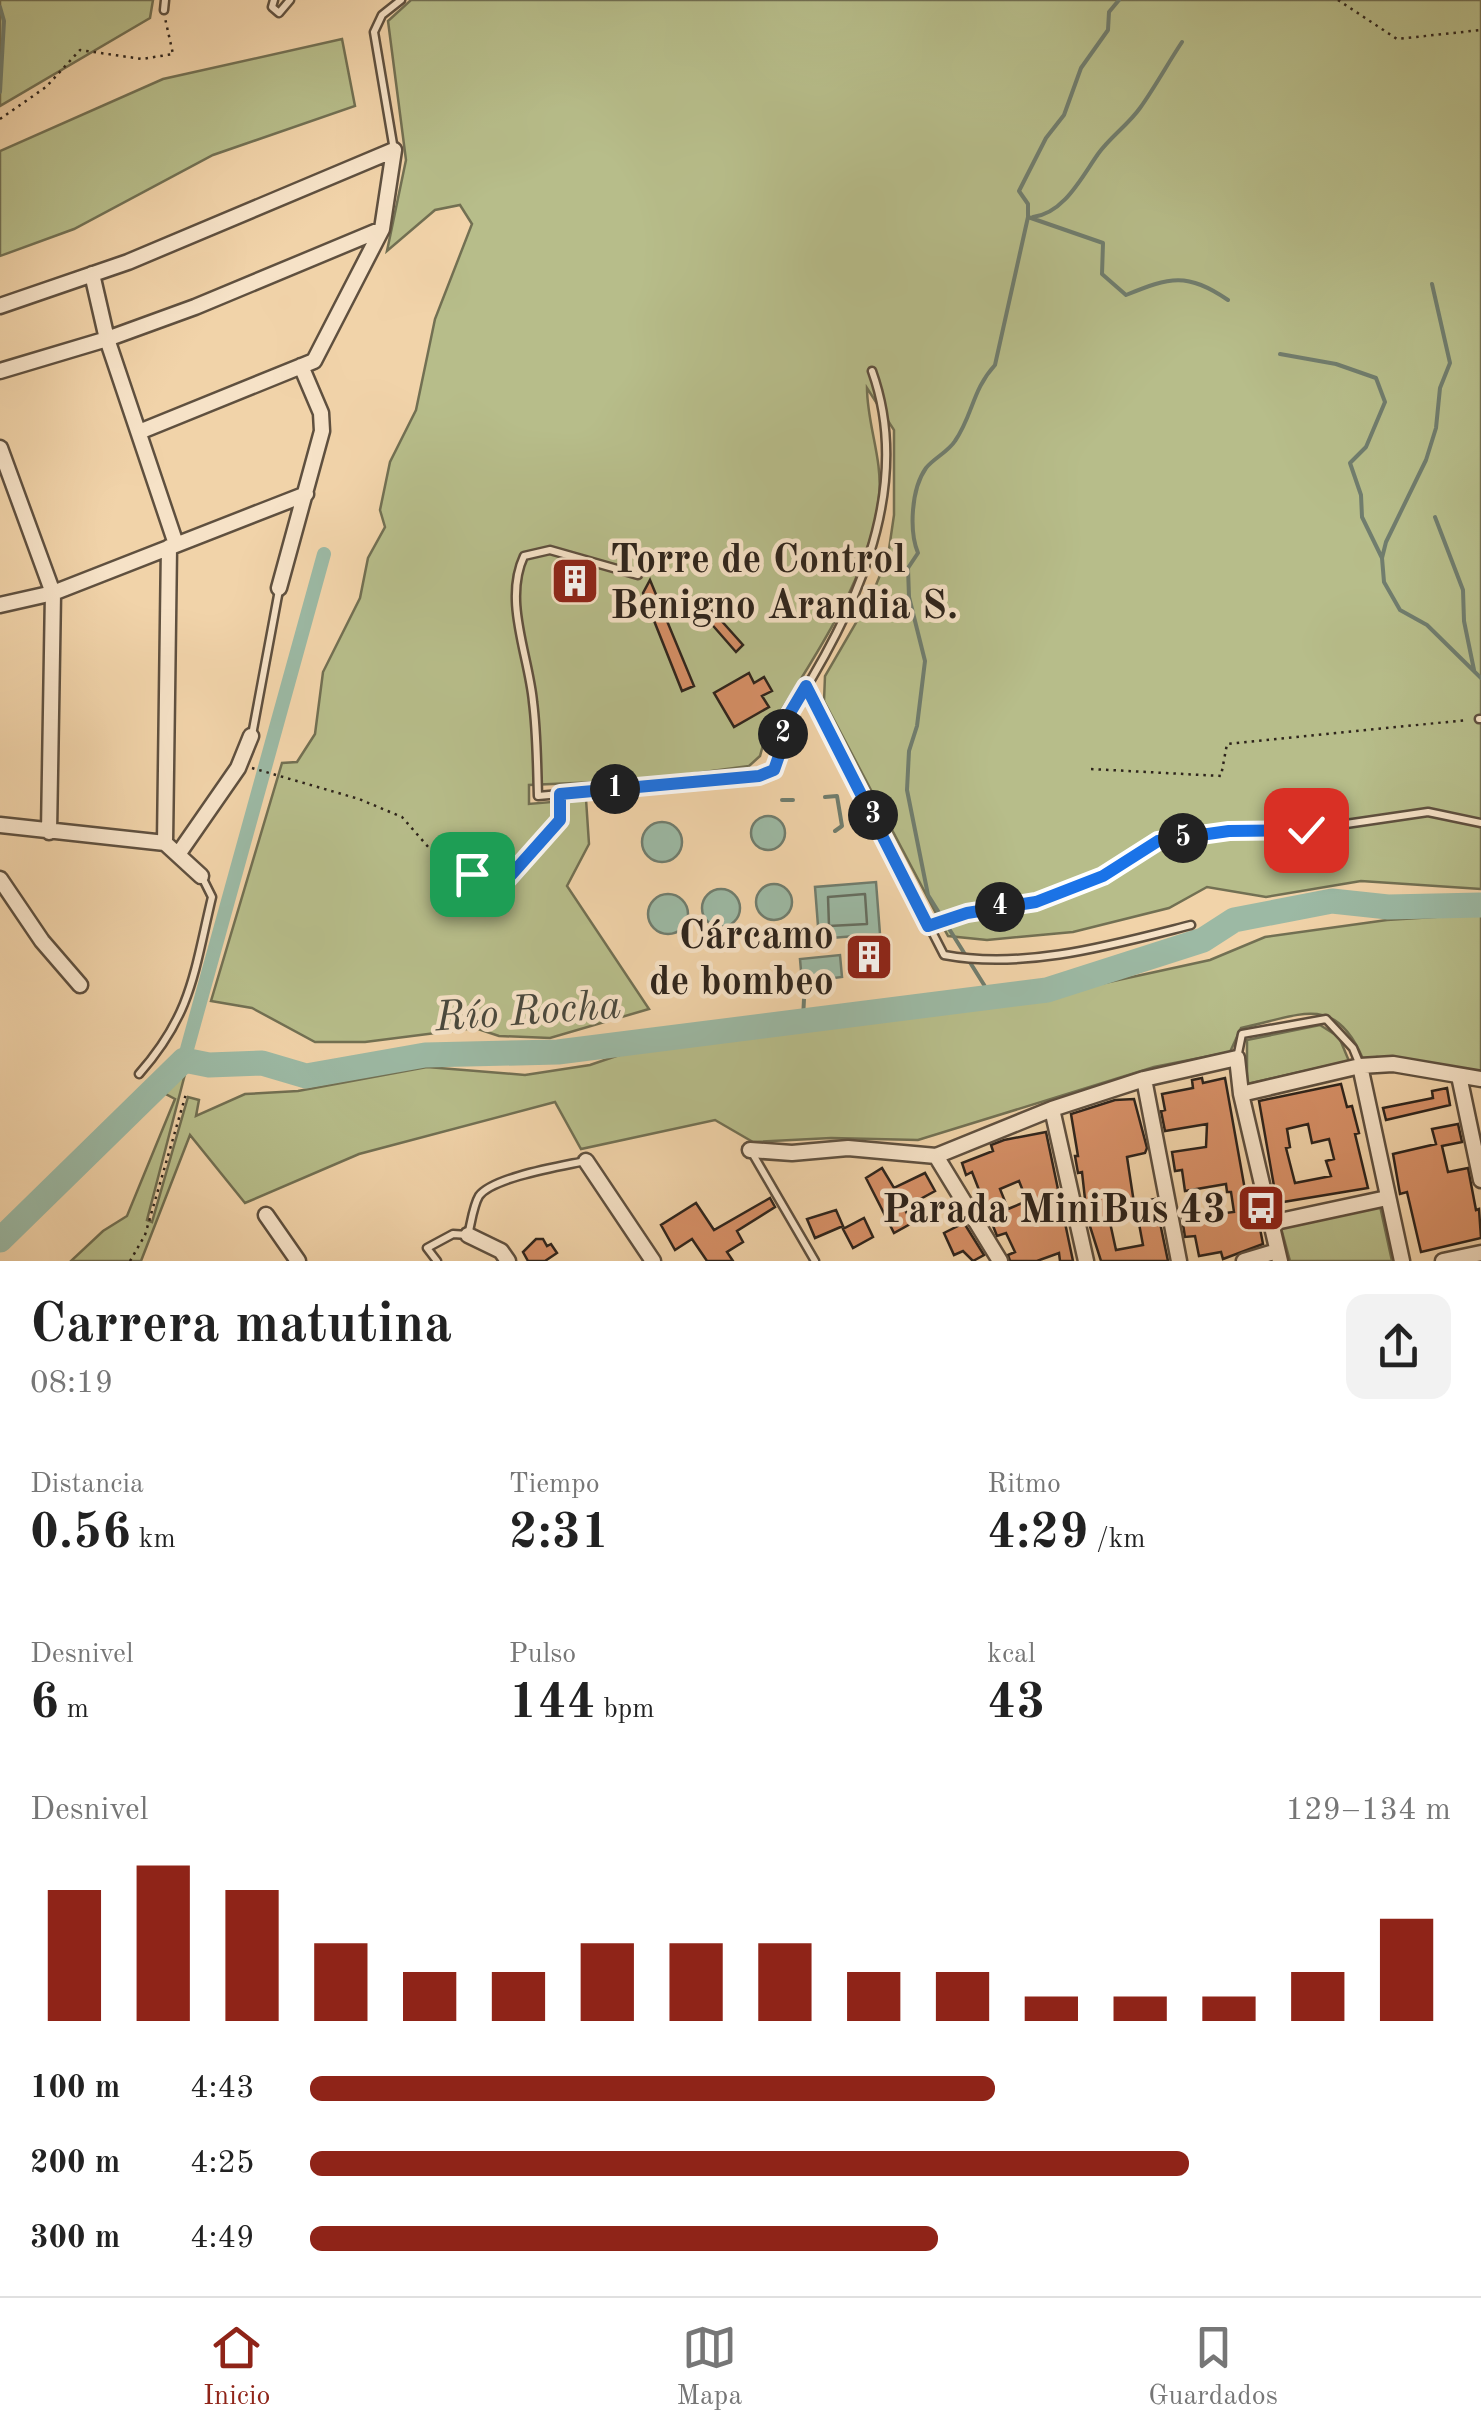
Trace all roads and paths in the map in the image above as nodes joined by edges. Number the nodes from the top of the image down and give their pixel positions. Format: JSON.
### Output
{"nodes":[{"id":1,"x":165,"y":0,"type":"edge"},
{"id":2,"x":274,"y":0,"type":"edge"},
{"id":3,"x":290,"y":0,"type":"edge"},
{"id":4,"x":402,"y":0,"type":"edge"},
{"id":5,"x":1338,"y":0,"type":"edge"},
{"id":6,"x":164,"y":10,"type":"joint"},
{"id":7,"x":1481,"y":30,"type":"edge"},
{"id":8,"x":0,"y":118,"type":"edge"},
{"id":9,"x":394,"y":150,"type":"junction"},
{"id":10,"x":382,"y":229,"type":"junction"},
{"id":11,"x":92,"y":274,"type":"junction"},
{"id":12,"x":0,"y":306,"type":"edge"},
{"id":13,"x":107,"y":339,"type":"junction"},
{"id":14,"x":301,"y":366,"type":"junction"},
{"id":15,"x":0,"y":371,"type":"edge"},
{"id":16,"x":872,"y":371,"type":"dead end"},
{"id":17,"x":139,"y":432,"type":"junction"},
{"id":18,"x":0,"y":448,"type":"edge"},
{"id":19,"x":306,"y":494,"type":"junction"},
{"id":20,"x":172,"y":546,"type":"junction"},
{"id":21,"x":638,"y":575,"type":"dead end"},
{"id":22,"x":279,"y":588,"type":"joint"},
{"id":23,"x":53,"y":593,"type":"junction"},
{"id":24,"x":0,"y":605,"type":"edge"},
{"id":25,"x":806,"y":686,"type":"junction"},
{"id":26,"x":1480,"y":720,"type":"edge"},
{"id":27,"x":251,"y":736,"type":"joint"},
{"id":28,"x":261,"y":768,"type":"dead end"},
{"id":29,"x":1091,"y":769,"type":"dead end"},
{"id":30,"x":560,"y":794,"type":"junction"},
{"id":31,"x":0,"y":824,"type":"edge"},
{"id":32,"x":1481,"y":824,"type":"edge"},
{"id":33,"x":49,"y":832,"type":"junction"},
{"id":34,"x":165,"y":843,"type":"junction"},
{"id":35,"x":179,"y":854,"type":"junction"},
{"id":36,"x":201,"y":876,"type":"joint"},
{"id":37,"x":0,"y":879,"type":"edge"},
{"id":38,"x":928,"y":926,"type":"junction"},
{"id":39,"x":1191,"y":926,"type":"dead end"},
{"id":40,"x":80,"y":985,"type":"dead end"},
{"id":41,"x":1237,"y":1058,"type":"junction"},
{"id":42,"x":1360,"y":1066,"type":"junction"},
{"id":43,"x":140,"y":1074,"type":"dead end"},
{"id":44,"x":1459,"y":1076,"type":"junction"},
{"id":45,"x":1144,"y":1078,"type":"junction"},
{"id":46,"x":1481,"y":1080,"type":"edge"},
{"id":47,"x":186,"y":1094,"type":"dead end"},
{"id":48,"x":1241,"y":1094,"type":"junction"},
{"id":49,"x":1052,"y":1108,"type":"junction"},
{"id":50,"x":750,"y":1150,"type":"joint"},
{"id":51,"x":936,"y":1156,"type":"junction"},
{"id":52,"x":586,"y":1161,"type":"joint"},
{"id":53,"x":1481,"y":1180,"type":"edge"},
{"id":54,"x":1386,"y":1198,"type":"junction"},
{"id":55,"x":266,"y":1214,"type":"dead end"},
{"id":56,"x":1271,"y":1222,"type":"junction"},
{"id":57,"x":468,"y":1235,"type":"junction"},
{"id":58,"x":1481,"y":1253,"type":"edge"},
{"id":59,"x":1279,"y":1256,"type":"edge"},
{"id":60,"x":130,"y":1261,"type":"edge"},
{"id":61,"x":298,"y":1261,"type":"edge"},
{"id":62,"x":436,"y":1261,"type":"edge"},
{"id":63,"x":508,"y":1261,"type":"edge"},
{"id":64,"x":653,"y":1261,"type":"edge"},
{"id":65,"x":816,"y":1261,"type":"edge"},
{"id":66,"x":1000,"y":1261,"type":"edge"},
{"id":67,"x":1086,"y":1261,"type":"edge"},
{"id":68,"x":1179,"y":1261,"type":"edge"},
{"id":69,"x":1244,"y":1261,"type":"edge"},
{"id":70,"x":1402,"y":1261,"type":"edge"},
{"id":71,"x":1443,"y":1261,"type":"edge"}],
"edges":[{"from":1,"to":6,"type":"lane"},
{"from":2,"to":3,"type":"lane"},
{"from":4,"to":9,"type":"lane"},
{"from":5,"to":7,"type":"path"},
{"from":6,"to":8,"type":"path"},
{"from":9,"to":10,"type":"street"},
{"from":9,"to":11,"type":"street"},
{"from":10,"to":13,"type":"street"},
{"from":10,"to":14,"type":"street"},
{"from":11,"to":12,"type":"street"},
{"from":11,"to":13,"type":"street"},
{"from":13,"to":15,"type":"street"},
{"from":13,"to":17,"type":"street"},
{"from":14,"to":17,"type":"street"},
{"from":14,"to":19,"type":"street"},
{"from":16,"to":25,"type":"lane"},
{"from":17,"to":20,"type":"street"},
{"from":18,"to":23,"type":"street"},
{"from":19,"to":20,"type":"street"},
{"from":19,"to":22,"type":"street"},
{"from":20,"to":23,"type":"street"},
{"from":20,"to":34,"type":"street"},
{"from":21,"to":30,"type":"lane"},
{"from":22,"to":27,"type":"lane"},
{"from":23,"to":24,"type":"street"},
{"from":23,"to":33,"type":"street"},
{"from":25,"to":30,"type":"lane"},
{"from":25,"to":38,"type":"lane"},
{"from":26,"to":29,"type":"path"},
{"from":27,"to":35,"type":"street"},
{"from":28,"to":30,"type":"path"},
{"from":31,"to":33,"type":"street"},
{"from":32,"to":38,"type":"lane"},
{"from":33,"to":34,"type":"street"},
{"from":34,"to":35,"type":"street"},
{"from":35,"to":36,"type":"street"},
{"from":36,"to":43,"type":"lane"},
{"from":37,"to":40,"type":"street"},
{"from":38,"to":39,"type":"lane"},
{"from":41,"to":42,"type":"lane"},
{"from":41,"to":45,"type":"street"},
{"from":41,"to":48,"type":"street"},
{"from":42,"to":44,"type":"street"},
{"from":42,"to":48,"type":"street"},
{"from":42,"to":54,"type":"street"},
{"from":44,"to":46,"type":"street"},
{"from":44,"to":53,"type":"street"},
{"from":45,"to":49,"type":"street"},
{"from":45,"to":68,"type":"street"},
{"from":47,"to":60,"type":"path"},
{"from":48,"to":56,"type":"street"},
{"from":49,"to":51,"type":"street"},
{"from":49,"to":67,"type":"street"},
{"from":50,"to":51,"type":"street"},
{"from":50,"to":65,"type":"lane"},
{"from":51,"to":66,"type":"street"},
{"from":52,"to":57,"type":"lane"},
{"from":52,"to":64,"type":"street"},
{"from":54,"to":56,"type":"street"},
{"from":54,"to":70,"type":"street"},
{"from":55,"to":61,"type":"street"},
{"from":56,"to":59,"type":"street"},
{"from":57,"to":62,"type":"lane"},
{"from":57,"to":63,"type":"street"},
{"from":58,"to":71,"type":"street"},
{"from":59,"to":69,"type":"street"}]}
